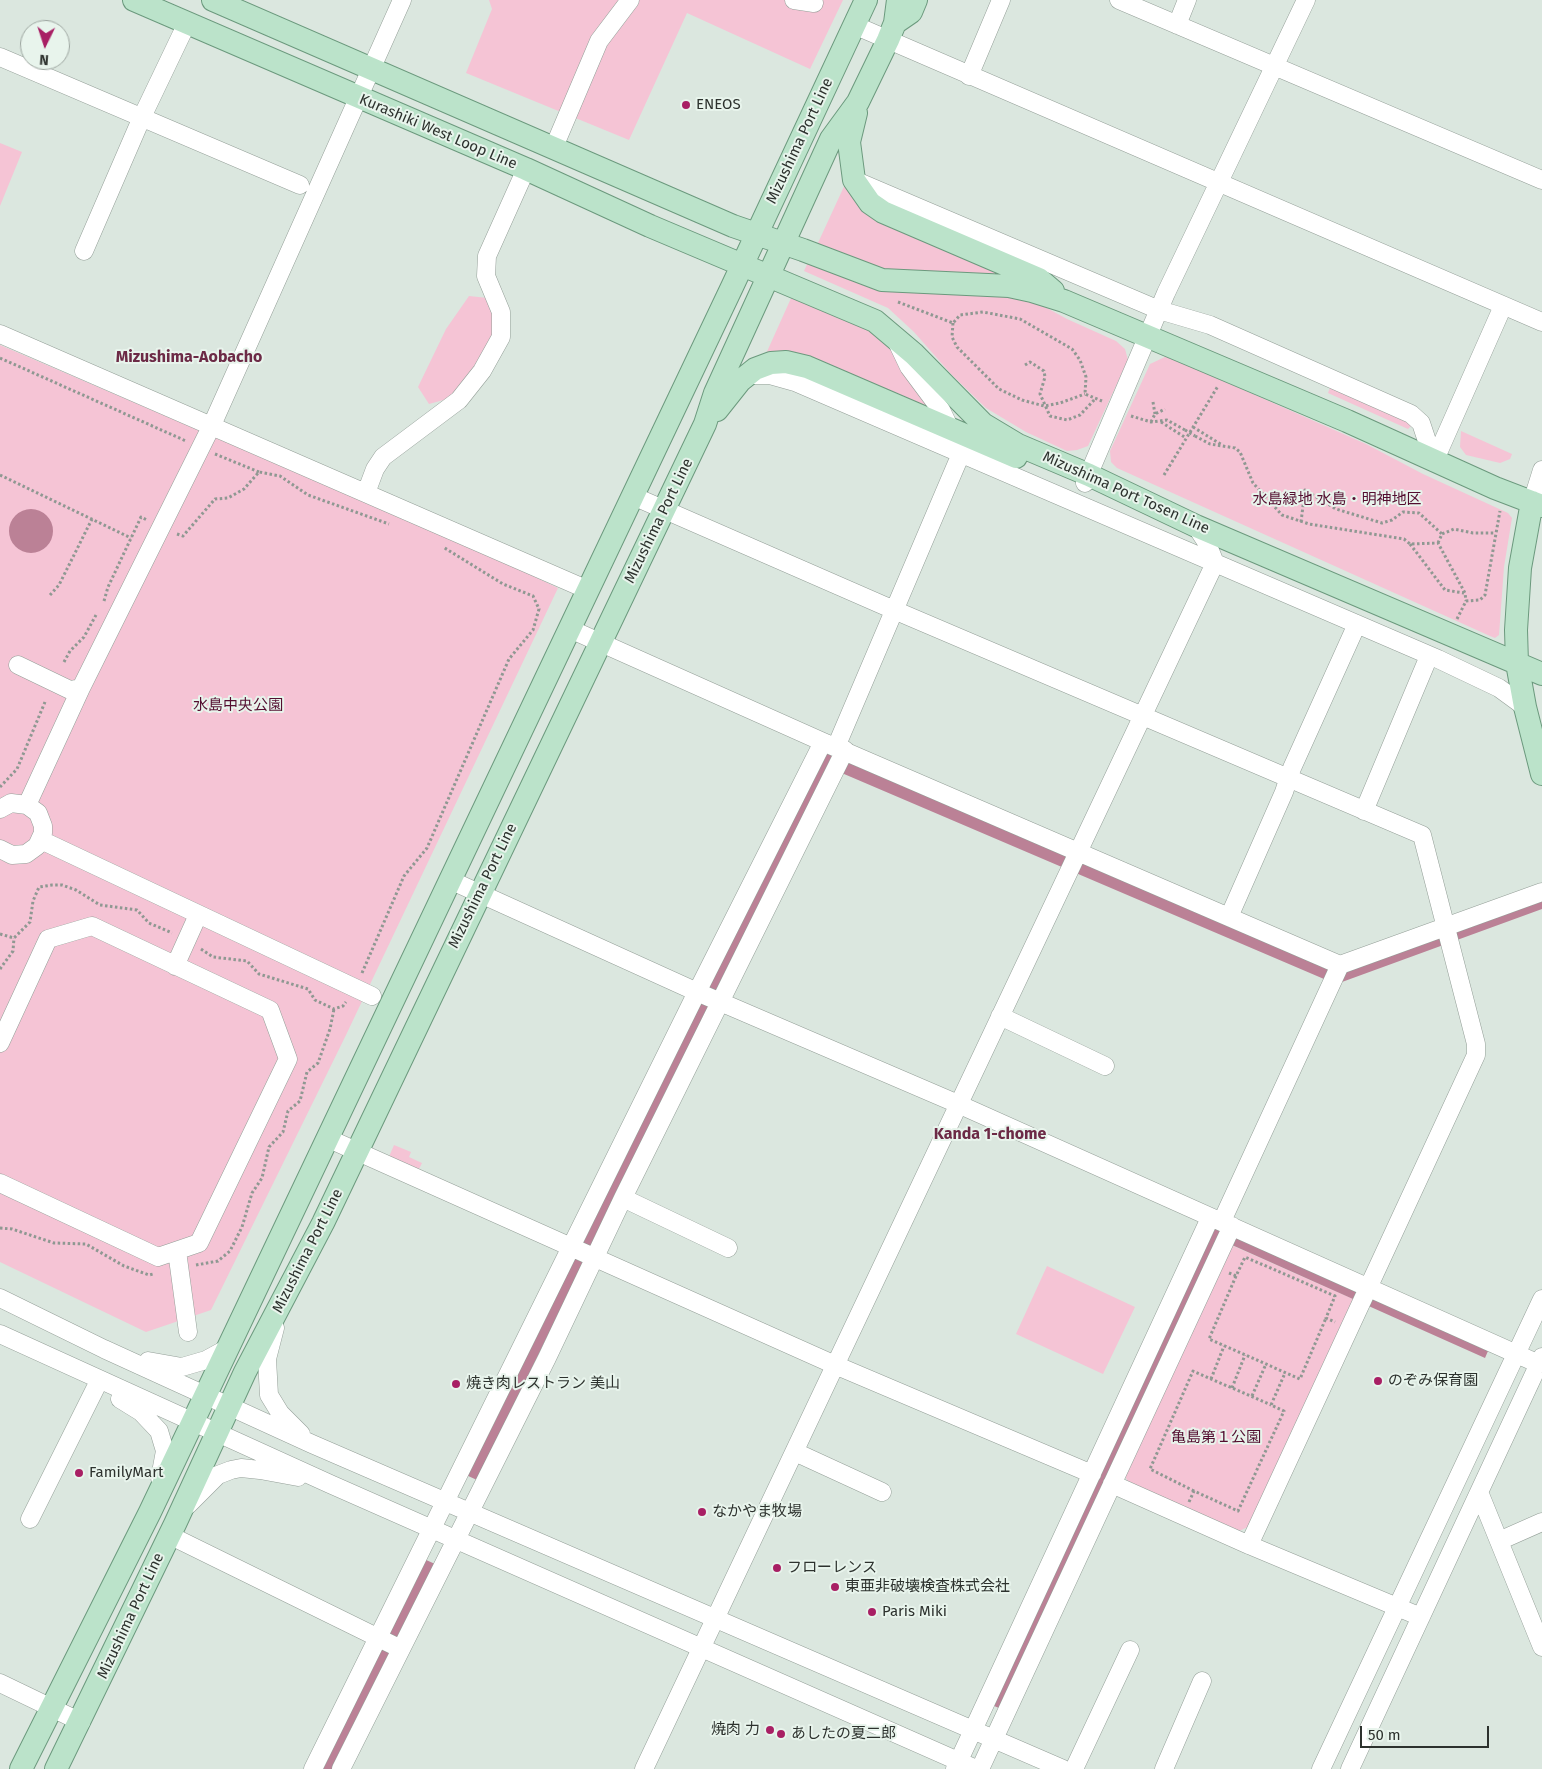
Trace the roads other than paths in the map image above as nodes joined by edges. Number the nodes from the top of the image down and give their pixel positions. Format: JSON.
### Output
{"nodes":[{"id":1,"x":134,"y":0,"type":"edge"},
{"id":2,"x":213,"y":0,"type":"edge"},
{"id":3,"x":402,"y":0,"type":"edge"},
{"id":4,"x":630,"y":0,"type":"edge"},
{"id":5,"x":794,"y":0,"type":"edge"},
{"id":6,"x":866,"y":0,"type":"edge"},
{"id":7,"x":898,"y":0,"type":"edge"},
{"id":8,"x":916,"y":0,"type":"edge"},
{"id":9,"x":1001,"y":0,"type":"edge"},
{"id":10,"x":1119,"y":0,"type":"edge"},
{"id":11,"x":1187,"y":0,"type":"edge"},
{"id":12,"x":1306,"y":0,"type":"edge"},
{"id":13,"x":814,"y":3,"type":"dead end"},
{"id":14,"x":186,"y":23,"type":"junction"},
{"id":15,"x":854,"y":25,"type":"junction"},
{"id":16,"x":1177,"y":25,"type":"junction"},
{"id":17,"x":891,"y":32,"type":"junction"},
{"id":18,"x":0,"y":57,"type":"edge"},
{"id":19,"x":1276,"y":66,"type":"junction"},
{"id":20,"x":372,"y":69,"type":"junction"},
{"id":21,"x":969,"y":76,"type":"junction"},
{"id":22,"x":360,"y":98,"type":"junction"},
{"id":23,"x":858,"y":102,"type":"junction"},
{"id":24,"x":142,"y":117,"type":"junction"},
{"id":25,"x":554,"y":147,"type":"junction"},
{"id":26,"x":526,"y":169,"type":"junction"},
{"id":27,"x":854,"y":180,"type":"junction"},
{"id":28,"x":1542,"y":180,"type":"edge"},
{"id":29,"x":1220,"y":184,"type":"junction"},
{"id":30,"x":300,"y":185,"type":"dead end"},
{"id":31,"x":757,"y":234,"type":"junction"},
{"id":32,"x":783,"y":243,"type":"junction"},
{"id":33,"x":84,"y":251,"type":"dead end"},
{"id":34,"x":742,"y":265,"type":"junction"},
{"id":35,"x":769,"y":275,"type":"junction"},
{"id":36,"x":1064,"y":301,"type":"junction"},
{"id":37,"x":1503,"y":306,"type":"junction"},
{"id":38,"x":1159,"y":310,"type":"junction"},
{"id":39,"x":1542,"y":322,"type":"edge"},
{"id":40,"x":0,"y":334,"type":"edge"},
{"id":41,"x":894,"y":335,"type":"junction"},
{"id":42,"x":1148,"y":336,"type":"junction"},
{"id":43,"x":748,"y":376,"type":"junction"},
{"id":44,"x":705,"y":424,"type":"junction"},
{"id":45,"x":212,"y":425,"type":"junction"},
{"id":46,"x":950,"y":430,"type":"junction"},
{"id":47,"x":986,"y":446,"type":"junction"},
{"id":48,"x":962,"y":453,"type":"junction"},
{"id":49,"x":1434,"y":462,"type":"junction"},
{"id":50,"x":1542,"y":470,"type":"edge"},
{"id":51,"x":1087,"y":479,"type":"junction"},
{"id":52,"x":366,"y":492,"type":"junction"},
{"id":53,"x":633,"y":496,"type":"junction"},
{"id":54,"x":1537,"y":504,"type":"edge"},
{"id":55,"x":664,"y":510,"type":"junction"},
{"id":56,"x":1196,"y":526,"type":"junction"},
{"id":57,"x":1254,"y":550,"type":"junction"},
{"id":58,"x":1215,"y":563,"type":"junction"},
{"id":59,"x":588,"y":590,"type":"junction"},
{"id":60,"x":894,"y":610,"type":"junction"},
{"id":61,"x":1357,"y":624,"type":"junction"},
{"id":62,"x":570,"y":629,"type":"junction"},
{"id":63,"x":600,"y":643,"type":"junction"},
{"id":64,"x":1429,"y":656,"type":"junction"},
{"id":65,"x":1518,"y":664,"type":"junction"},
{"id":66,"x":18,"y":665,"type":"dead end"},
{"id":67,"x":1542,"y":674,"type":"edge"},
{"id":68,"x":81,"y":688,"type":"junction"},
{"id":69,"x":1525,"y":707,"type":"junction"},
{"id":70,"x":1142,"y":716,"type":"junction"},
{"id":71,"x":836,"y":754,"type":"junction"},
{"id":72,"x":1542,"y":774,"type":"edge"},
{"id":73,"x":1289,"y":780,"type":"junction"},
{"id":74,"x":27,"y":805,"type":"junction"},
{"id":75,"x":0,"y":809,"type":"edge"},
{"id":76,"x":1364,"y":811,"type":"junction"},
{"id":77,"x":41,"y":840,"type":"junction"},
{"id":78,"x":2,"y":855,"type":"edge"},
{"id":79,"x":1073,"y":860,"type":"junction"},
{"id":80,"x":450,"y":880,"type":"junction"},
{"id":81,"x":1542,"y":892,"type":"edge"},
{"id":82,"x":480,"y":893,"type":"junction"},
{"id":83,"x":198,"y":915,"type":"junction"},
{"id":84,"x":1228,"y":917,"type":"junction"},
{"id":85,"x":1449,"y":935,"type":"junction"},
{"id":86,"x":175,"y":966,"type":"junction"},
{"id":87,"x":1337,"y":972,"type":"junction"},
{"id":88,"x":372,"y":996,"type":"dead end"},
{"id":89,"x":709,"y":997,"type":"junction"},
{"id":90,"x":1000,"y":1016,"type":"junction"},
{"id":91,"x":1,"y":1037,"type":"edge"},
{"id":92,"x":1105,"y":1066,"type":"dead end"},
{"id":93,"x":958,"y":1104,"type":"junction"},
{"id":94,"x":327,"y":1138,"type":"junction"},
{"id":95,"x":357,"y":1152,"type":"junction"},
{"id":96,"x":0,"y":1183,"type":"edge"},
{"id":97,"x":623,"y":1198,"type":"junction"},
{"id":98,"x":1223,"y":1228,"type":"junction"},
{"id":99,"x":728,"y":1248,"type":"dead end"},
{"id":100,"x":583,"y":1253,"type":"junction"},
{"id":101,"x":179,"y":1259,"type":"junction"},
{"id":102,"x":1365,"y":1295,"type":"junction"},
{"id":103,"x":0,"y":1298,"type":"edge"},
{"id":104,"x":1542,"y":1299,"type":"edge"},
{"id":105,"x":280,"y":1308,"type":"junction"},
{"id":106,"x":188,"y":1332,"type":"dead end"},
{"id":107,"x":0,"y":1334,"type":"edge"},
{"id":108,"x":228,"y":1348,"type":"junction"},
{"id":109,"x":104,"y":1349,"type":"junction"},
{"id":110,"x":1512,"y":1362,"type":"junction"},
{"id":111,"x":835,"y":1365,"type":"junction"},
{"id":112,"x":1539,"y":1371,"type":"edge"},
{"id":113,"x":94,"y":1379,"type":"junction"},
{"id":114,"x":206,"y":1395,"type":"junction"},
{"id":115,"x":229,"y":1406,"type":"junction"},
{"id":116,"x":193,"y":1422,"type":"junction"},
{"id":117,"x":217,"y":1433,"type":"junction"},
{"id":118,"x":312,"y":1444,"type":"junction"},
{"id":119,"x":795,"y":1452,"type":"junction"},
{"id":120,"x":1101,"y":1481,"type":"junction"},
{"id":121,"x":330,"y":1484,"type":"junction"},
{"id":122,"x":882,"y":1492,"type":"dead end"},
{"id":123,"x":1480,"y":1492,"type":"junction"},
{"id":124,"x":446,"y":1501,"type":"junction"},
{"id":125,"x":150,"y":1512,"type":"junction"},
{"id":126,"x":469,"y":1512,"type":"junction"},
{"id":127,"x":30,"y":1519,"type":"dead end"},
{"id":128,"x":1542,"y":1522,"type":"edge"},
{"id":129,"x":432,"y":1528,"type":"junction"},
{"id":130,"x":172,"y":1529,"type":"junction"},
{"id":131,"x":456,"y":1540,"type":"junction"},
{"id":132,"x":1499,"y":1541,"type":"junction"},
{"id":133,"x":1249,"y":1545,"type":"junction"},
{"id":134,"x":1396,"y":1607,"type":"junction"},
{"id":135,"x":716,"y":1617,"type":"junction"},
{"id":136,"x":1422,"y":1617,"type":"junction"},
{"id":137,"x":389,"y":1643,"type":"junction"},
{"id":138,"x":702,"y":1647,"type":"junction"},
{"id":139,"x":1542,"y":1647,"type":"edge"},
{"id":140,"x":1130,"y":1650,"type":"dead end"},
{"id":141,"x":1202,"y":1681,"type":"dead end"},
{"id":142,"x":0,"y":1683,"type":"edge"},
{"id":143,"x":51,"y":1708,"type":"junction"},
{"id":144,"x":80,"y":1722,"type":"junction"},
{"id":145,"x":974,"y":1730,"type":"junction"},
{"id":146,"x":994,"y":1739,"type":"junction"},
{"id":147,"x":956,"y":1765,"type":"edge"},
{"id":148,"x":21,"y":1769,"type":"edge"},
{"id":149,"x":56,"y":1769,"type":"edge"},
{"id":150,"x":314,"y":1769,"type":"edge"},
{"id":151,"x":341,"y":1769,"type":"edge"},
{"id":152,"x":644,"y":1769,"type":"edge"},
{"id":153,"x":976,"y":1769,"type":"edge"},
{"id":154,"x":980,"y":1769,"type":"edge"},
{"id":155,"x":1063,"y":1769,"type":"edge"},
{"id":156,"x":1074,"y":1769,"type":"edge"},
{"id":157,"x":1164,"y":1769,"type":"edge"},
{"id":158,"x":1321,"y":1769,"type":"edge"},
{"id":159,"x":1350,"y":1769,"type":"edge"}],
"edges":[{"from":1,"to":14,"type":"main road","name":"Kurashiki West Loop Line"},
{"from":2,"to":20,"type":"main road"},
{"from":3,"to":20,"type":"street"},
{"from":4,"to":25,"type":"street"},
{"from":5,"to":13,"type":"street"},
{"from":6,"to":15,"type":"main road","name":"Mizushima Port Line"},
{"from":7,"to":17,"type":"main road","name":"Mizushima Port Line"},
{"from":8,"to":17,"type":"main road"},
{"from":9,"to":21,"type":"street"},
{"from":10,"to":16,"type":"street"},
{"from":11,"to":16,"type":"street"},
{"from":12,"to":19,"type":"street"},
{"from":14,"to":22,"type":"main road","name":"Kurashiki West Loop Line"},
{"from":14,"to":24,"type":"street"},
{"from":15,"to":17,"type":"street"},
{"from":15,"to":31,"type":"main road","name":"Mizushima Port Line"},
{"from":16,"to":19,"type":"street"},
{"from":17,"to":21,"type":"street"},
{"from":17,"to":23,"type":"main road","name":"Mizushima Port Line"},
{"from":18,"to":24,"type":"street"},
{"from":19,"to":28,"type":"street"},
{"from":19,"to":29,"type":"street"},
{"from":20,"to":22,"type":"street"},
{"from":20,"to":25,"type":"main road"},
{"from":21,"to":29,"type":"street"},
{"from":22,"to":26,"type":"main road","name":"Kurashiki West Loop Line"},
{"from":22,"to":45,"type":"street"},
{"from":23,"to":27,"type":"main road"},
{"from":23,"to":32,"type":"main road","name":"Mizushima Port Line"},
{"from":24,"to":30,"type":"street"},
{"from":24,"to":33,"type":"street"},
{"from":25,"to":31,"type":"main road"},
{"from":26,"to":34,"type":"main road","name":"Kurashiki West Loop Line"},
{"from":26,"to":52,"type":"street"},
{"from":27,"to":36,"type":"main road"},
{"from":27,"to":38,"type":"street"},
{"from":29,"to":37,"type":"street"},
{"from":29,"to":38,"type":"street"},
{"from":31,"to":32,"type":"main road"},
{"from":31,"to":34,"type":"main road","name":"Mizushima Port Line"},
{"from":32,"to":35,"type":"main road","name":"Mizushima Port Line"},
{"from":32,"to":36,"type":"main road"},
{"from":34,"to":35,"type":"main road","name":"Mizushima Port Tosen Line"},
{"from":34,"to":53,"type":"main road","name":"Mizushima Port Line"},
{"from":35,"to":41,"type":"main road","name":"Mizushima Port Tosen Line"},
{"from":35,"to":44,"type":"main road","name":"Mizushima Port Line"},
{"from":36,"to":42,"type":"main road"},
{"from":37,"to":39,"type":"street"},
{"from":37,"to":49,"type":"street"},
{"from":38,"to":42,"type":"street"},
{"from":38,"to":49,"type":"street"},
{"from":40,"to":45,"type":"street"},
{"from":41,"to":46,"type":"street"},
{"from":41,"to":51,"type":"main road","name":"Mizushima Port Tosen Line"},
{"from":42,"to":49,"type":"main road"},
{"from":42,"to":51,"type":"street"},
{"from":43,"to":44,"type":"main road"},
{"from":43,"to":46,"type":"main road"},
{"from":43,"to":48,"type":"street"},
{"from":44,"to":55,"type":"main road","name":"Mizushima Port Line"},
{"from":45,"to":52,"type":"street"},
{"from":45,"to":68,"type":"street"},
{"from":46,"to":47,"type":"main road"},
{"from":46,"to":48,"type":"street"},
{"from":47,"to":48,"type":"street"},
{"from":47,"to":51,"type":"main road"},
{"from":48,"to":58,"type":"street"},
{"from":48,"to":60,"type":"street"},
{"from":49,"to":54,"type":"main road"},
{"from":50,"to":54,"type":"street"},
{"from":51,"to":56,"type":"main road","name":"Mizushima Port Tosen Line"},
{"from":52,"to":59,"type":"street"},
{"from":53,"to":55,"type":"street"},
{"from":53,"to":59,"type":"main road","name":"Mizushima Port Line"},
{"from":54,"to":65,"type":"main road"},
{"from":55,"to":60,"type":"street"},
{"from":55,"to":63,"type":"main road","name":"Mizushima Port Line"},
{"from":56,"to":57,"type":"main road","name":"Mizushima Port Tosen Line"},
{"from":56,"to":58,"type":"street"},
{"from":57,"to":58,"type":"street"},
{"from":57,"to":65,"type":"main road","name":"Mizushima Port Tosen Line"},
{"from":58,"to":61,"type":"street"},
{"from":58,"to":70,"type":"street"},
{"from":59,"to":62,"type":"main road","name":"Mizushima Port Line"},
{"from":60,"to":70,"type":"street"},
{"from":60,"to":71,"type":"street"},
{"from":61,"to":64,"type":"street"},
{"from":61,"to":73,"type":"street"},
{"from":62,"to":63,"type":"street"},
{"from":62,"to":80,"type":"main road","name":"Mizushima Port Line"},
{"from":63,"to":71,"type":"street"},
{"from":63,"to":82,"type":"main road","name":"Mizushima Port Line"},
{"from":64,"to":69,"type":"street"},
{"from":64,"to":76,"type":"street"},
{"from":65,"to":67,"type":"main road","name":"Mizushima Port Tosen Line"},
{"from":65,"to":69,"type":"main road"},
{"from":66,"to":68,"type":"street"},
{"from":68,"to":74,"type":"street"},
{"from":69,"to":72,"type":"main road"},
{"from":70,"to":73,"type":"street"},
{"from":70,"to":79,"type":"street"},
{"from":71,"to":79,"type":"street"},
{"from":71,"to":89,"type":"street"},
{"from":71,"to":89,"type":"street"},
{"from":73,"to":76,"type":"street"},
{"from":73,"to":84,"type":"street"},
{"from":74,"to":75,"type":"street"},
{"from":74,"to":77,"type":"street"},
{"from":76,"to":85,"type":"street"},
{"from":77,"to":78,"type":"street"},
{"from":77,"to":83,"type":"street"},
{"from":79,"to":84,"type":"street"},
{"from":79,"to":90,"type":"street"},
{"from":80,"to":82,"type":"street"},
{"from":80,"to":94,"type":"main road","name":"Mizushima Port Line"},
{"from":81,"to":85,"type":"street"},
{"from":82,"to":89,"type":"street"},
{"from":82,"to":95,"type":"main road","name":"Mizushima Port Line"},
{"from":83,"to":86,"type":"street"},
{"from":83,"to":88,"type":"street"},
{"from":84,"to":87,"type":"street"},
{"from":85,"to":87,"type":"street"},
{"from":85,"to":102,"type":"street"},
{"from":86,"to":91,"type":"street"},
{"from":86,"to":101,"type":"street"},
{"from":87,"to":98,"type":"street"},
{"from":89,"to":93,"type":"street"},
{"from":89,"to":97,"type":"street"},
{"from":89,"to":100,"type":"street"},
{"from":90,"to":92,"type":"street"},
{"from":90,"to":93,"type":"street"},
{"from":93,"to":98,"type":"street"},
{"from":93,"to":111,"type":"street"},
{"from":94,"to":95,"type":"street"},
{"from":94,"to":108,"type":"main road","name":"Mizushima Port Line"},
{"from":95,"to":100,"type":"street"},
{"from":95,"to":105,"type":"main road","name":"Mizushima Port Line"},
{"from":96,"to":101,"type":"street"},
{"from":97,"to":99,"type":"street"},
{"from":97,"to":100,"type":"street"},
{"from":98,"to":102,"type":"street"},
{"from":98,"to":120,"type":"street"},
{"from":98,"to":120,"type":"street"},
{"from":100,"to":111,"type":"street"},
{"from":100,"to":124,"type":"street"},
{"from":100,"to":126,"type":"street"},
{"from":101,"to":106,"type":"street"},
{"from":102,"to":110,"type":"street"},
{"from":102,"to":133,"type":"street"},
{"from":103,"to":109,"type":"street"},
{"from":104,"to":110,"type":"street"},
{"from":105,"to":115,"type":"main road","name":"Mizushima Port Line"},
{"from":105,"to":118,"type":"street"},
{"from":107,"to":113,"type":"street"},
{"from":108,"to":109,"type":"street"},
{"from":108,"to":114,"type":"main road","name":"Mizushima Port Line"},
{"from":109,"to":114,"type":"street"},
{"from":110,"to":112,"type":"street"},
{"from":110,"to":134,"type":"street"},
{"from":111,"to":119,"type":"street"},
{"from":111,"to":120,"type":"street"},
{"from":112,"to":123,"type":"street"},
{"from":113,"to":116,"type":"street"},
{"from":113,"to":125,"type":"street"},
{"from":113,"to":127,"type":"street"},
{"from":114,"to":115,"type":"street"},
{"from":114,"to":116,"type":"main road","name":"Mizushima Port Line"},
{"from":115,"to":117,"type":"main road","name":"Mizushima Port Line"},
{"from":115,"to":118,"type":"street"},
{"from":116,"to":117,"type":"street"},
{"from":116,"to":125,"type":"main road","name":"Mizushima Port Line"},
{"from":117,"to":121,"type":"street"},
{"from":117,"to":130,"type":"main road","name":"Mizushima Port Line"},
{"from":118,"to":124,"type":"street"},
{"from":119,"to":122,"type":"street"},
{"from":119,"to":135,"type":"street"},
{"from":120,"to":133,"type":"street"},
{"from":120,"to":145,"type":"street"},
{"from":120,"to":146,"type":"street"},
{"from":121,"to":129,"type":"street"},
{"from":121,"to":130,"type":"street"},
{"from":123,"to":132,"type":"street"},
{"from":123,"to":136,"type":"street"},
{"from":124,"to":126,"type":"street"},
{"from":124,"to":129,"type":"street"},
{"from":125,"to":143,"type":"main road","name":"Mizushima Port Line"},
{"from":126,"to":131,"type":"street"},
{"from":126,"to":135,"type":"street"},
{"from":128,"to":132,"type":"street"},
{"from":129,"to":131,"type":"street"},
{"from":129,"to":137,"type":"street"},
{"from":130,"to":137,"type":"street"},
{"from":130,"to":144,"type":"main road","name":"Mizushima Port Line"},
{"from":131,"to":137,"type":"street"},
{"from":131,"to":138,"type":"street"},
{"from":132,"to":139,"type":"street"},
{"from":133,"to":134,"type":"street"},
{"from":134,"to":136,"type":"street"},
{"from":134,"to":158,"type":"street"},
{"from":135,"to":138,"type":"street"},
{"from":135,"to":145,"type":"street"},
{"from":136,"to":159,"type":"street"},
{"from":137,"to":150,"type":"street"},
{"from":137,"to":151,"type":"street"},
{"from":138,"to":147,"type":"street"},
{"from":138,"to":152,"type":"street"},
{"from":140,"to":156,"type":"street"},
{"from":141,"to":157,"type":"street"},
{"from":142,"to":143,"type":"street"},
{"from":143,"to":144,"type":"street"},
{"from":143,"to":148,"type":"main road","name":"Mizushima Port Line"},
{"from":144,"to":149,"type":"main road","name":"Mizushima Port Line"},
{"from":145,"to":146,"type":"street"},
{"from":145,"to":147,"type":"street"},
{"from":146,"to":154,"type":"street"},
{"from":146,"to":155,"type":"street"},
{"from":147,"to":153,"type":"street"}]}
